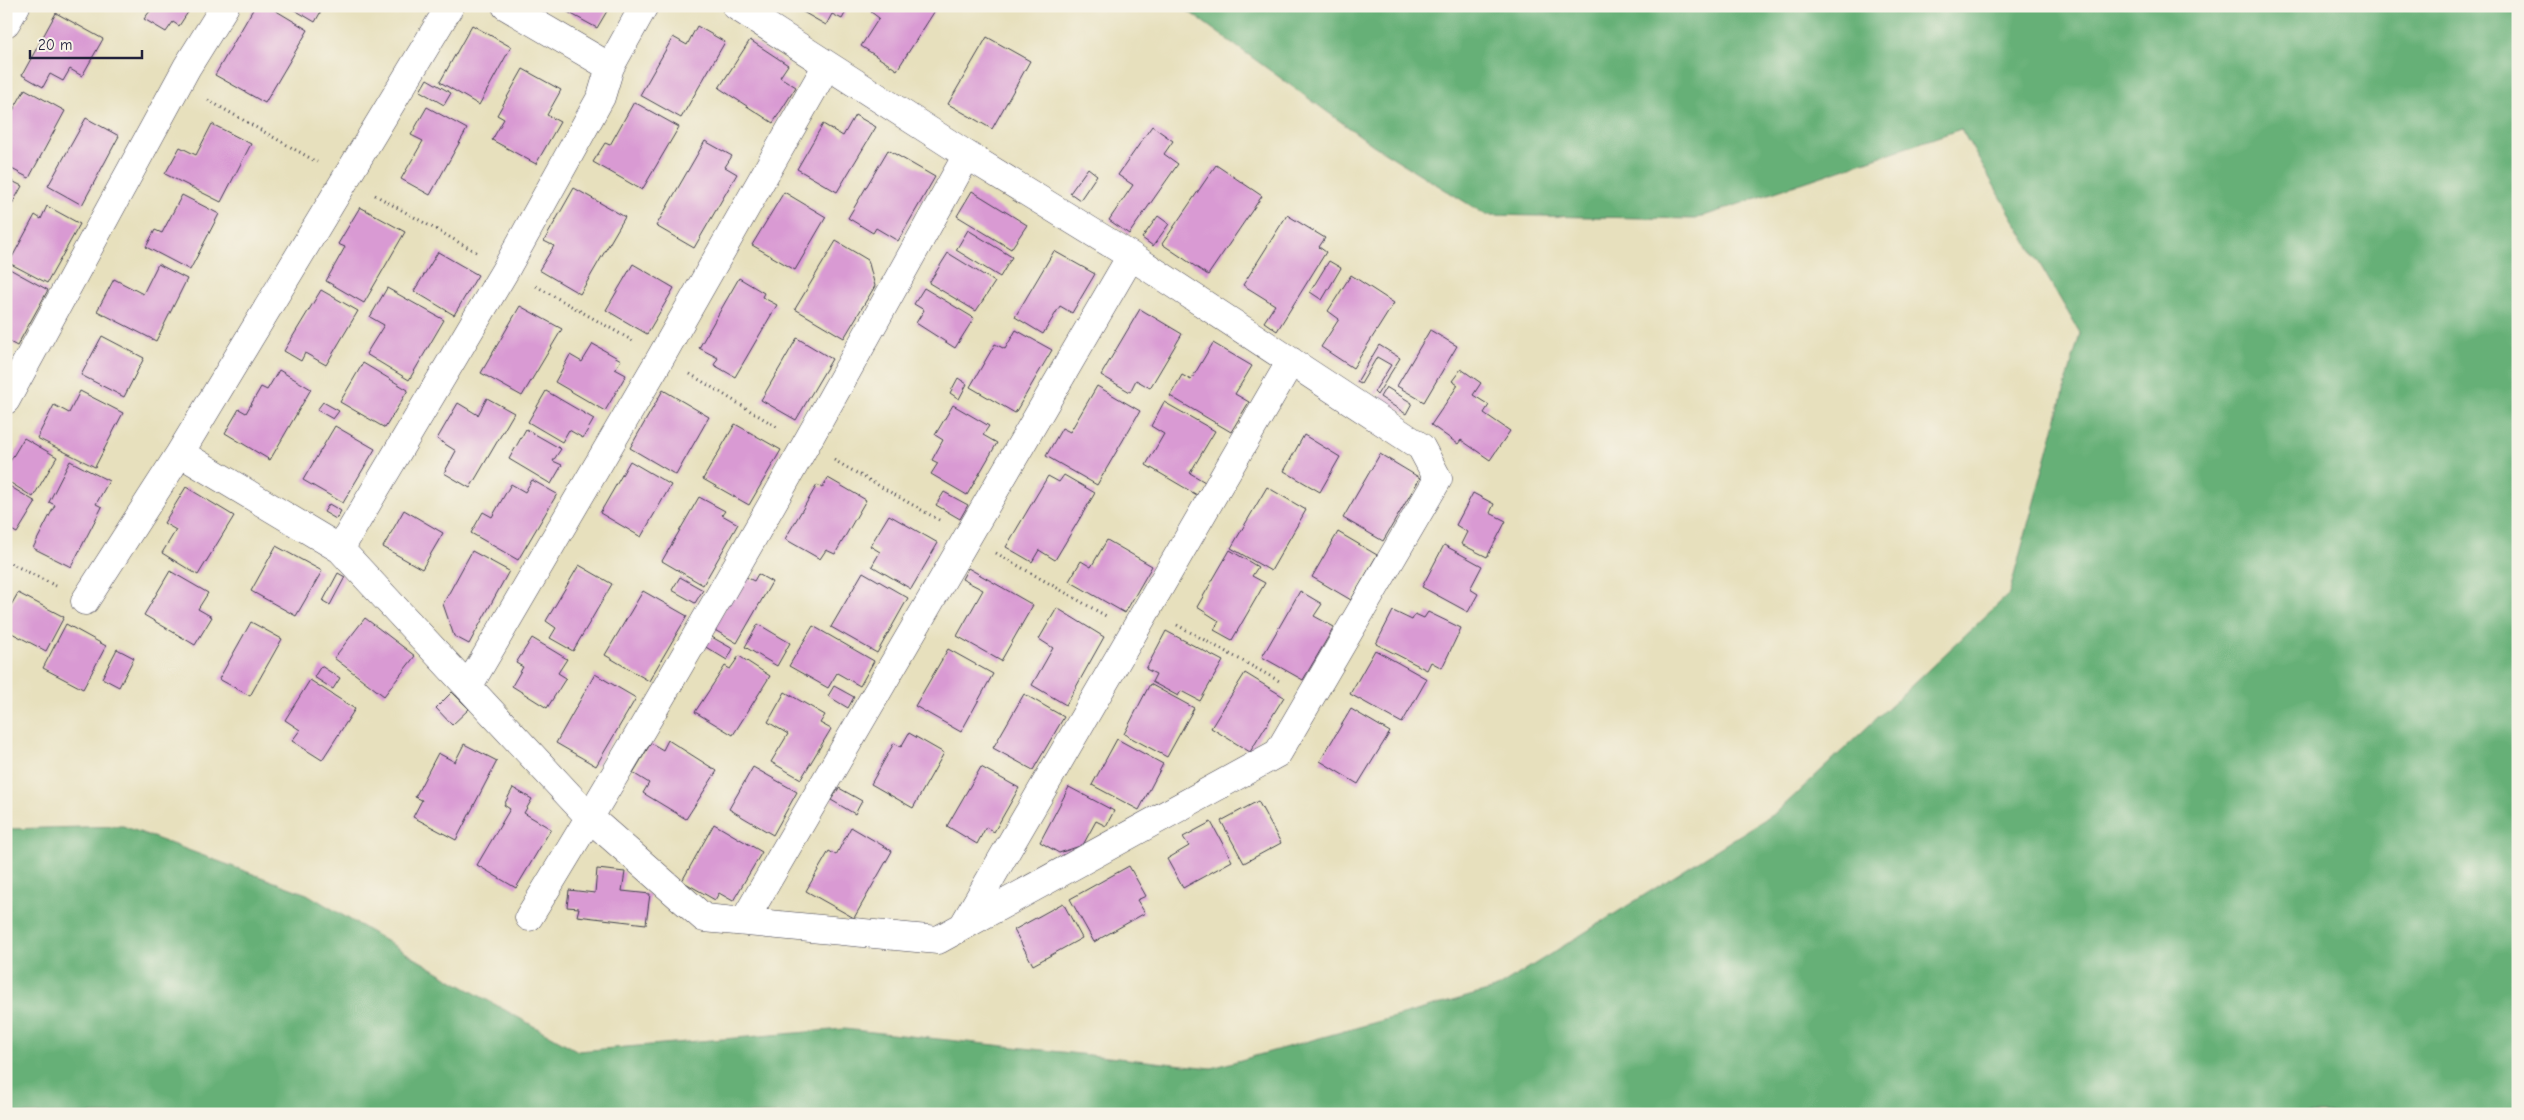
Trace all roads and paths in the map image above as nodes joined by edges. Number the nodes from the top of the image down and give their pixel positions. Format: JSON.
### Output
{"nodes":[{"id":1,"x":16,"y":6,"type":"edge"},
{"id":2,"x":226,"y":6,"type":"edge"},
{"id":3,"x":450,"y":6,"type":"edge"},
{"id":4,"x":506,"y":6,"type":"edge"},
{"id":5,"x":644,"y":6,"type":"edge"},
{"id":6,"x":736,"y":6,"type":"edge"},
{"id":7,"x":6,"y":23,"type":"edge"},
{"id":8,"x":827,"y":65,"type":"junction"},
{"id":9,"x":610,"y":67,"type":"junction"},
{"id":10,"x":179,"y":83,"type":"junction"},
{"id":11,"x":967,"y":155,"type":"junction"},
{"id":12,"x":346,"y":178,"type":"junction"},
{"id":13,"x":482,"y":256,"type":"dead end"},
{"id":14,"x":1132,"y":256,"type":"junction"},
{"id":15,"x":533,"y":284,"type":"dead end"},
{"id":16,"x":661,"y":357,"type":"junction"},
{"id":17,"x":1291,"y":361,"type":"junction"},
{"id":18,"x":6,"y":400,"type":"edge"},
{"id":19,"x":807,"y":445,"type":"junction"},
{"id":20,"x":180,"y":453,"type":"junction"},
{"id":21,"x":968,"y":537,"type":"junction"},
{"id":22,"x":340,"y":549,"type":"junction"},
{"id":23,"x":6,"y":561,"type":"edge"},
{"id":24,"x":85,"y":601,"type":"joint"},
{"id":25,"x":1141,"y":620,"type":"junction"},
{"id":26,"x":468,"y":687,"type":"junction"},
{"id":27,"x":1310,"y":698,"type":"junction"},
{"id":28,"x":590,"y":818,"type":"junction"},
{"id":29,"x":529,"y":917,"type":"dead end"},
{"id":30,"x":744,"y":921,"type":"junction"},
{"id":31,"x":963,"y":926,"type":"junction"}],
"edges":[{"from":1,"to":7,"type":"street"},
{"from":2,"to":10,"type":"street"},
{"from":3,"to":12,"type":"street"},
{"from":4,"to":9,"type":"street"},
{"from":5,"to":9,"type":"street"},
{"from":6,"to":8,"type":"street"},
{"from":8,"to":11,"type":"street"},
{"from":8,"to":16,"type":"street"},
{"from":9,"to":22,"type":"street"},
{"from":10,"to":12,"type":"path"},
{"from":10,"to":18,"type":"street"},
{"from":11,"to":14,"type":"street"},
{"from":11,"to":19,"type":"street"},
{"from":12,"to":13,"type":"path"},
{"from":12,"to":20,"type":"street"},
{"from":14,"to":17,"type":"street"},
{"from":14,"to":21,"type":"street"},
{"from":15,"to":16,"type":"path"},
{"from":16,"to":19,"type":"path"},
{"from":16,"to":26,"type":"street"},
{"from":17,"to":25,"type":"street"},
{"from":17,"to":27,"type":"street"},
{"from":19,"to":21,"type":"path"},
{"from":19,"to":28,"type":"street"},
{"from":20,"to":22,"type":"street"},
{"from":20,"to":24,"type":"street"},
{"from":21,"to":25,"type":"path"},
{"from":21,"to":30,"type":"street"},
{"from":22,"to":26,"type":"street"},
{"from":23,"to":24,"type":"path"},
{"from":25,"to":27,"type":"path"},
{"from":25,"to":31,"type":"street"},
{"from":26,"to":28,"type":"street"},
{"from":27,"to":31,"type":"street"},
{"from":28,"to":29,"type":"street"},
{"from":28,"to":30,"type":"street"},
{"from":30,"to":31,"type":"street"}]}
